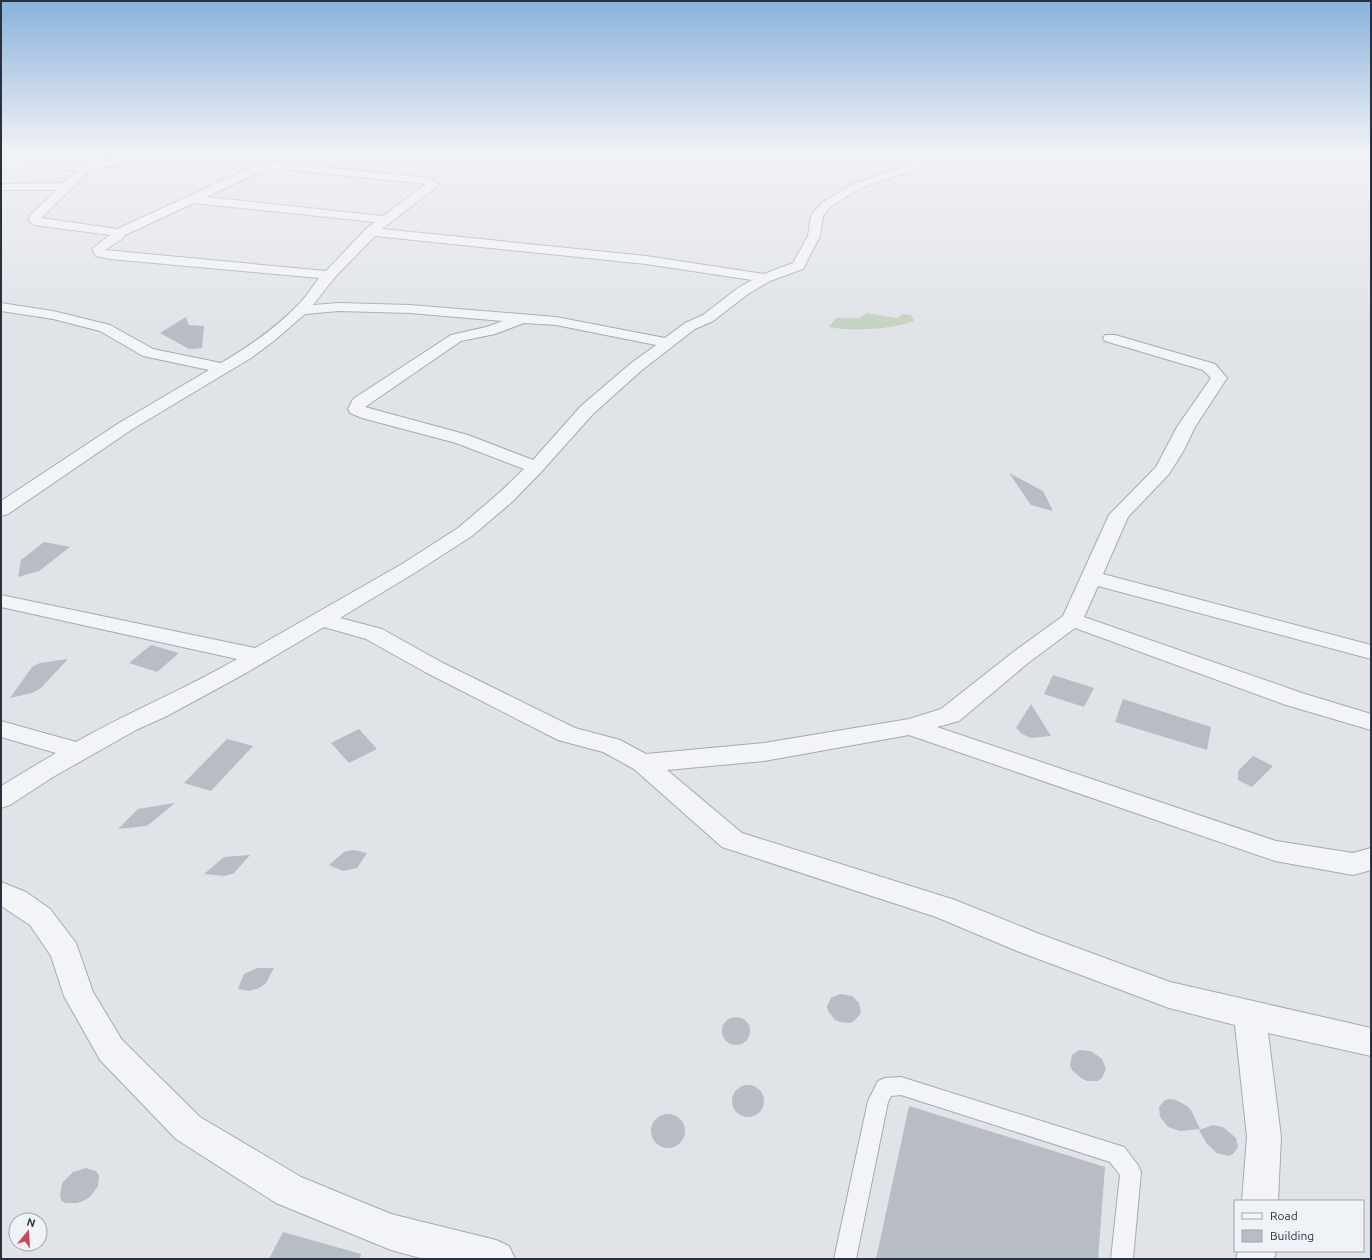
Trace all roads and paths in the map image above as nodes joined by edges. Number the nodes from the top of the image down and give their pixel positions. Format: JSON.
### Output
{"nodes":[{"id":1,"x":41,"y":211,"type":"edge"},
{"id":2,"x":167,"y":211,"type":"edge"},
{"id":3,"x":302,"y":211,"type":"edge"},
{"id":4,"x":395,"y":211,"type":"edge"},
{"id":5,"x":821,"y":211,"type":"edge"},
{"id":6,"x":387,"y":220,"type":"junction"},
{"id":7,"x":370,"y":232,"type":"junction"},
{"id":8,"x":119,"y":233,"type":"junction"},
{"id":9,"x":329,"y":275,"type":"junction"},
{"id":10,"x":765,"y":278,"type":"junction"},
{"id":11,"x":1,"y":307,"type":"edge"},
{"id":12,"x":301,"y":310,"type":"junction"},
{"id":13,"x":523,"y":318,"type":"junction"},
{"id":14,"x":1110,"y":338,"type":"dead end"},
{"id":15,"x":669,"y":343,"type":"junction"},
{"id":16,"x":224,"y":368,"type":"junction"},
{"id":17,"x":536,"y":467,"type":"junction"},
{"id":18,"x":1,"y":510,"type":"edge"},
{"id":19,"x":1092,"y":578,"type":"junction"},
{"id":20,"x":1,"y":601,"type":"edge"},
{"id":21,"x":321,"y":619,"type":"junction"},
{"id":22,"x":1072,"y":620,"type":"junction"},
{"id":23,"x":1371,"y":652,"type":"edge"},
{"id":24,"x":257,"y":656,"type":"junction"},
{"id":25,"x":1371,"y":722,"type":"edge"},
{"id":26,"x":910,"y":727,"type":"junction"},
{"id":27,"x":1,"y":730,"type":"edge"},
{"id":28,"x":79,"y":751,"type":"junction"},
{"id":29,"x":643,"y":763,"type":"junction"},
{"id":30,"x":1,"y":798,"type":"edge"},
{"id":31,"x":1371,"y":859,"type":"edge"},
{"id":32,"x":1,"y":893,"type":"edge"},
{"id":33,"x":1250,"y":1015,"type":"junction"},
{"id":34,"x":1371,"y":1042,"type":"edge"},
{"id":35,"x":1260,"y":1200,"type":"edge"},
{"id":36,"x":496,"y":1259,"type":"edge"},
{"id":37,"x":845,"y":1259,"type":"edge"},
{"id":38,"x":1122,"y":1259,"type":"edge"}],
"edges":[{"from":1,"to":8,"type":"street"},
{"from":2,"to":8,"type":"street"},
{"from":3,"to":6,"type":"street"},
{"from":4,"to":6,"type":"street"},
{"from":5,"to":10,"type":"street"},
{"from":6,"to":7,"type":"street"},
{"from":7,"to":9,"type":"street"},
{"from":7,"to":10,"type":"street"},
{"from":8,"to":9,"type":"street"},
{"from":9,"to":12,"type":"street"},
{"from":10,"to":15,"type":"street"},
{"from":11,"to":16,"type":"street"},
{"from":12,"to":13,"type":"street"},
{"from":12,"to":16,"type":"street"},
{"from":13,"to":15,"type":"street"},
{"from":13,"to":17,"type":"street"},
{"from":14,"to":19,"type":"street"},
{"from":15,"to":17,"type":"street"},
{"from":16,"to":18,"type":"street"},
{"from":17,"to":21,"type":"street"},
{"from":19,"to":22,"type":"street"},
{"from":19,"to":23,"type":"street"},
{"from":20,"to":24,"type":"street"},
{"from":21,"to":24,"type":"street"},
{"from":21,"to":29,"type":"street"},
{"from":22,"to":25,"type":"street"},
{"from":22,"to":26,"type":"street"},
{"from":24,"to":28,"type":"street"},
{"from":26,"to":29,"type":"street"},
{"from":26,"to":31,"type":"street"},
{"from":27,"to":28,"type":"street"},
{"from":28,"to":30,"type":"street"},
{"from":29,"to":33,"type":"street"},
{"from":32,"to":36,"type":"street"},
{"from":33,"to":34,"type":"street"},
{"from":33,"to":35,"type":"street"},
{"from":37,"to":38,"type":"lane"}]}
